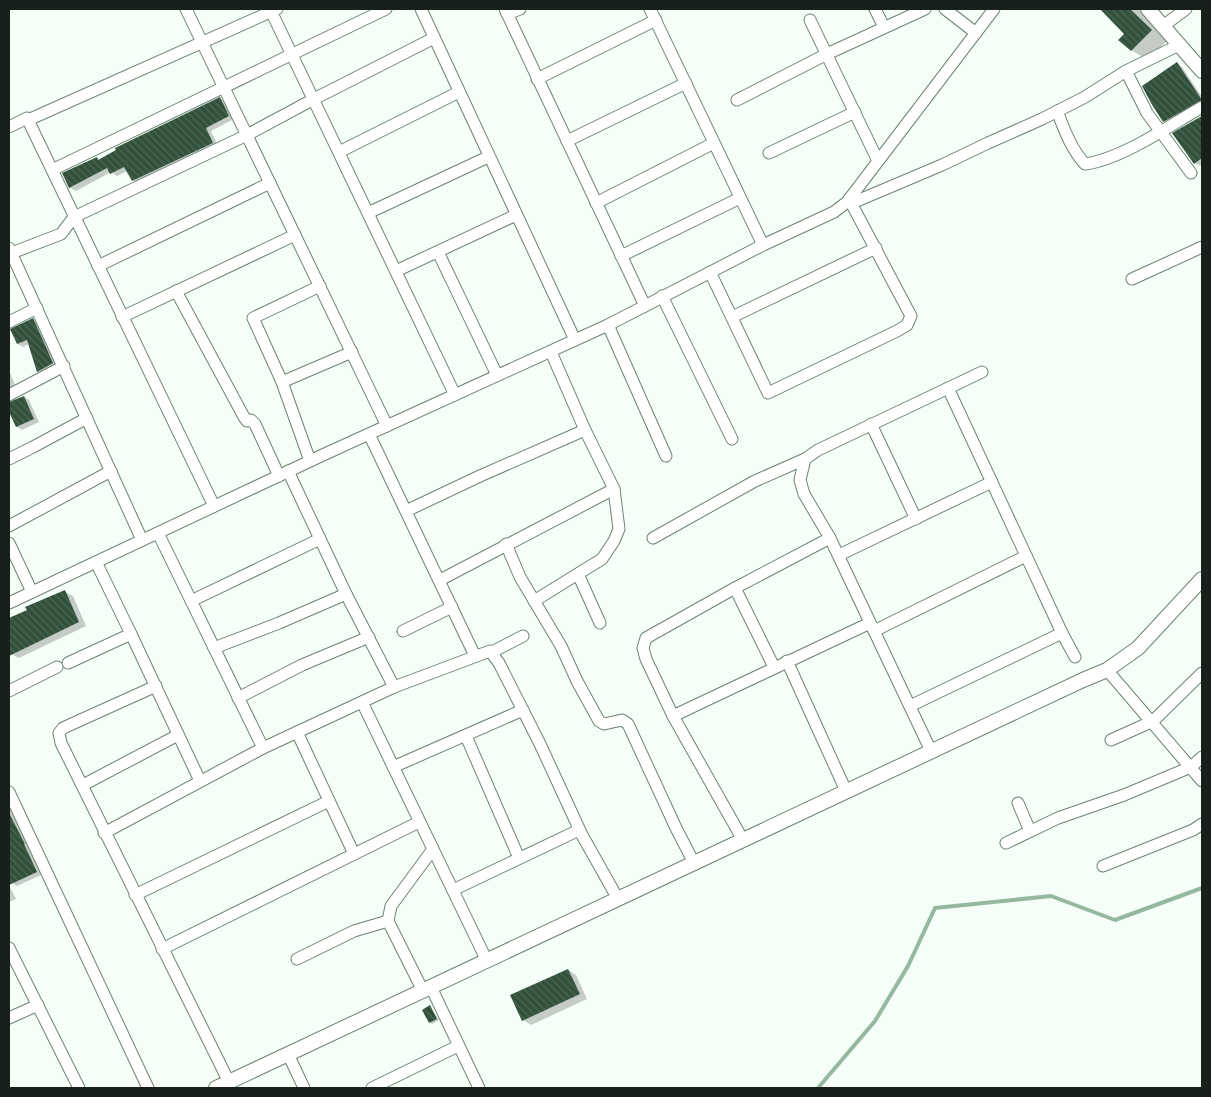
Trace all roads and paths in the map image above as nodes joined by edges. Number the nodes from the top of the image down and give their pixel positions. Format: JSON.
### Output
{"nodes":[{"id":1,"x":186,"y":9,"type":"edge"},
{"id":2,"x":386,"y":9,"type":"edge"},
{"id":3,"x":421,"y":9,"type":"edge"},
{"id":4,"x":520,"y":9,"type":"edge"},
{"id":5,"x":650,"y":9,"type":"edge"},
{"id":6,"x":875,"y":9,"type":"edge"},
{"id":7,"x":925,"y":9,"type":"edge"},
{"id":8,"x":946,"y":9,"type":"edge"},
{"id":9,"x":994,"y":9,"type":"edge"},
{"id":10,"x":1148,"y":9,"type":"edge"},
{"id":11,"x":1186,"y":9,"type":"edge"},
{"id":12,"x":273,"y":10,"type":"edge"},
{"id":13,"x":506,"y":12,"type":"edge"},
{"id":14,"x":656,"y":20,"type":"junction"},
{"id":15,"x":810,"y":20,"type":"dead end"},
{"id":16,"x":1163,"y":26,"type":"junction"},
{"id":17,"x":884,"y":27,"type":"junction"},
{"id":18,"x":976,"y":33,"type":"junction"},
{"id":19,"x":434,"y":38,"type":"junction"},
{"id":20,"x":203,"y":43,"type":"junction"},
{"id":21,"x":1179,"y":45,"type":"junction"},
{"id":22,"x":292,"y":54,"type":"junction"},
{"id":23,"x":827,"y":54,"type":"junction"},
{"id":24,"x":1126,"y":71,"type":"junction"},
{"id":25,"x":1202,"y":71,"type":"edge"},
{"id":26,"x":538,"y":79,"type":"junction"},
{"id":27,"x":686,"y":83,"type":"junction"},
{"id":28,"x":224,"y":88,"type":"junction"},
{"id":29,"x":459,"y":92,"type":"junction"},
{"id":30,"x":314,"y":99,"type":"junction"},
{"id":31,"x":737,"y":100,"type":"dead end"},
{"id":32,"x":1202,"y":107,"type":"edge"},
{"id":33,"x":1057,"y":111,"type":"junction"},
{"id":34,"x":855,"y":112,"type":"junction"},
{"id":35,"x":28,"y":120,"type":"junction"},
{"id":36,"x":9,"y":126,"type":"edge"},
{"id":37,"x":1162,"y":130,"type":"junction"},
{"id":38,"x":247,"y":135,"type":"junction"},
{"id":39,"x":566,"y":141,"type":"junction"},
{"id":40,"x":714,"y":143,"type":"junction"},
{"id":41,"x":339,"y":152,"type":"junction"},
{"id":42,"x":769,"y":153,"type":"dead end"},
{"id":43,"x":488,"y":157,"type":"junction"},
{"id":44,"x":878,"y":161,"type":"junction"},
{"id":45,"x":52,"y":170,"type":"junction"},
{"id":46,"x":1192,"y":173,"type":"dead end"},
{"id":47,"x":270,"y":183,"type":"junction"},
{"id":48,"x":740,"y":198,"type":"junction"},
{"id":49,"x":850,"y":201,"type":"junction"},
{"id":50,"x":596,"y":203,"type":"junction"},
{"id":51,"x":368,"y":213,"type":"junction"},
{"id":52,"x":516,"y":215,"type":"junction"},
{"id":53,"x":74,"y":217,"type":"junction"},
{"id":54,"x":295,"y":234,"type":"junction"},
{"id":55,"x":763,"y":245,"type":"junction"},
{"id":56,"x":1202,"y":246,"type":"edge"},
{"id":57,"x":876,"y":248,"type":"junction"},
{"id":58,"x":9,"y":252,"type":"edge"},
{"id":59,"x":438,"y":252,"type":"junction"},
{"id":60,"x":621,"y":256,"type":"junction"},
{"id":61,"x":98,"y":266,"type":"junction"},
{"id":62,"x":396,"y":271,"type":"junction"},
{"id":63,"x":710,"y":272,"type":"junction"},
{"id":64,"x":1132,"y":279,"type":"dead end"},
{"id":65,"x":320,"y":286,"type":"junction"},
{"id":66,"x":176,"y":291,"type":"junction"},
{"id":67,"x":662,"y":296,"type":"junction"},
{"id":68,"x":644,"y":306,"type":"junction"},
{"id":69,"x":37,"y":308,"type":"junction"},
{"id":70,"x":122,"y":317,"type":"junction"},
{"id":71,"x":732,"y":317,"type":"junction"},
{"id":72,"x":9,"y":322,"type":"edge"},
{"id":73,"x":608,"y":325,"type":"junction"},
{"id":74,"x":574,"y":340,"type":"junction"},
{"id":75,"x":352,"y":352,"type":"junction"},
{"id":76,"x":551,"y":352,"type":"junction"},
{"id":77,"x":64,"y":366,"type":"junction"},
{"id":78,"x":982,"y":372,"type":"dead end"},
{"id":79,"x":497,"y":375,"type":"junction"},
{"id":80,"x":282,"y":382,"type":"junction"},
{"id":81,"x":948,"y":388,"type":"junction"},
{"id":82,"x":455,"y":394,"type":"junction"},
{"id":83,"x":9,"y":395,"type":"edge"},
{"id":84,"x":86,"y":418,"type":"junction"},
{"id":85,"x":871,"y":424,"type":"junction"},
{"id":86,"x":387,"y":426,"type":"junction"},
{"id":87,"x":585,"y":430,"type":"junction"},
{"id":88,"x":369,"y":434,"type":"junction"},
{"id":89,"x":732,"y":439,"type":"dead end"},
{"id":90,"x":666,"y":456,"type":"dead end"},
{"id":91,"x":9,"y":458,"type":"edge"},
{"id":92,"x":805,"y":459,"type":"junction"},
{"id":93,"x":310,"y":461,"type":"junction"},
{"id":94,"x":111,"y":472,"type":"junction"},
{"id":95,"x":284,"y":473,"type":"junction"},
{"id":96,"x":992,"y":482,"type":"junction"},
{"id":97,"x":614,"y":489,"type":"junction"},
{"id":98,"x":214,"y":506,"type":"junction"},
{"id":99,"x":406,"y":511,"type":"junction"},
{"id":100,"x":916,"y":519,"type":"junction"},
{"id":101,"x":9,"y":526,"type":"edge"},
{"id":102,"x":158,"y":533,"type":"junction"},
{"id":103,"x":653,"y":538,"type":"dead end"},
{"id":104,"x":830,"y":538,"type":"junction"},
{"id":105,"x":320,"y":539,"type":"junction"},
{"id":106,"x":142,"y":540,"type":"junction"},
{"id":107,"x":9,"y":543,"type":"edge"},
{"id":108,"x":506,"y":544,"type":"junction"},
{"id":109,"x":838,"y":556,"type":"junction"},
{"id":110,"x":1026,"y":556,"type":"junction"},
{"id":111,"x":96,"y":562,"type":"junction"},
{"id":112,"x":578,"y":574,"type":"junction"},
{"id":113,"x":1202,"y":579,"type":"edge"},
{"id":114,"x":440,"y":580,"type":"junction"},
{"id":115,"x":735,"y":588,"type":"junction"},
{"id":116,"x":32,"y":592,"type":"junction"},
{"id":117,"x":346,"y":594,"type":"junction"},
{"id":118,"x":191,"y":600,"type":"junction"},
{"id":119,"x":534,"y":601,"type":"junction"},
{"id":120,"x":9,"y":603,"type":"edge"},
{"id":121,"x":452,"y":607,"type":"junction"},
{"id":122,"x":600,"y":624,"type":"dead end"},
{"id":123,"x":872,"y":627,"type":"junction"},
{"id":124,"x":403,"y":631,"type":"dead end"},
{"id":125,"x":131,"y":634,"type":"junction"},
{"id":126,"x":1062,"y":634,"type":"junction"},
{"id":127,"x":523,"y":636,"type":"dead end"},
{"id":128,"x":369,"y":637,"type":"junction"},
{"id":129,"x":214,"y":648,"type":"junction"},
{"id":130,"x":492,"y":652,"type":"junction"},
{"id":131,"x":475,"y":656,"type":"junction"},
{"id":132,"x":1075,"y":657,"type":"dead end"},
{"id":133,"x":787,"y":661,"type":"junction"},
{"id":134,"x":68,"y":663,"type":"dead end"},
{"id":135,"x":57,"y":667,"type":"dead end"},
{"id":136,"x":774,"y":667,"type":"junction"},
{"id":137,"x":1107,"y":670,"type":"junction"},
{"id":138,"x":1202,"y":673,"type":"edge"},
{"id":139,"x":156,"y":686,"type":"junction"},
{"id":140,"x":394,"y":687,"type":"junction"},
{"id":141,"x":9,"y":691,"type":"edge"},
{"id":142,"x":238,"y":698,"type":"junction"},
{"id":143,"x":362,"y":702,"type":"junction"},
{"id":144,"x":910,"y":706,"type":"junction"},
{"id":145,"x":523,"y":710,"type":"junction"},
{"id":146,"x":673,"y":716,"type":"junction"},
{"id":147,"x":1152,"y":721,"type":"junction"},
{"id":148,"x":297,"y":732,"type":"junction"},
{"id":149,"x":178,"y":735,"type":"junction"},
{"id":150,"x":466,"y":736,"type":"junction"},
{"id":151,"x":1111,"y":740,"type":"dead end"},
{"id":152,"x":263,"y":748,"type":"junction"},
{"id":153,"x":931,"y":751,"type":"junction"},
{"id":154,"x":1202,"y":758,"type":"edge"},
{"id":155,"x":1190,"y":767,"type":"junction"},
{"id":156,"x":393,"y":768,"type":"junction"},
{"id":157,"x":1202,"y":780,"type":"edge"},
{"id":158,"x":200,"y":781,"type":"junction"},
{"id":159,"x":83,"y":785,"type":"junction"},
{"id":160,"x":846,"y":791,"type":"junction"},
{"id":161,"x":9,"y":792,"type":"edge"},
{"id":162,"x":329,"y":801,"type":"junction"},
{"id":163,"x":1018,"y":803,"type":"dead end"},
{"id":164,"x":420,"y":822,"type":"junction"},
{"id":165,"x":1202,"y":824,"type":"edge"},
{"id":166,"x":579,"y":830,"type":"junction"},
{"id":167,"x":1030,"y":831,"type":"junction"},
{"id":168,"x":104,"y":833,"type":"junction"},
{"id":169,"x":743,"y":840,"type":"junction"},
{"id":170,"x":1006,"y":843,"type":"dead end"},
{"id":171,"x":433,"y":849,"type":"junction"},
{"id":172,"x":354,"y":854,"type":"junction"},
{"id":173,"x":519,"y":858,"type":"junction"},
{"id":174,"x":694,"y":863,"type":"junction"},
{"id":175,"x":1103,"y":866,"type":"dead end"},
{"id":176,"x":453,"y":890,"type":"junction"},
{"id":177,"x":135,"y":895,"type":"junction"},
{"id":178,"x":618,"y":899,"type":"junction"},
{"id":179,"x":388,"y":921,"type":"junction"},
{"id":180,"x":9,"y":948,"type":"edge"},
{"id":181,"x":162,"y":949,"type":"junction"},
{"id":182,"x":297,"y":959,"type":"dead end"},
{"id":183,"x":487,"y":961,"type":"junction"},
{"id":184,"x":427,"y":989,"type":"junction"},
{"id":185,"x":38,"y":1005,"type":"junction"},
{"id":186,"x":9,"y":1018,"type":"edge"},
{"id":187,"x":458,"y":1046,"type":"junction"},
{"id":188,"x":288,"y":1054,"type":"junction"},
{"id":189,"x":219,"y":1087,"type":"edge"},
{"id":190,"x":79,"y":1088,"type":"edge"},
{"id":191,"x":148,"y":1088,"type":"edge"},
{"id":192,"x":304,"y":1088,"type":"edge"},
{"id":193,"x":372,"y":1088,"type":"edge"},
{"id":194,"x":479,"y":1088,"type":"edge"}],
"edges":[{"from":1,"to":20,"type":"street"},
{"from":2,"to":22,"type":"street"},
{"from":3,"to":19,"type":"street"},
{"from":4,"to":13,"type":"street"},
{"from":5,"to":14,"type":"street"},
{"from":6,"to":17,"type":"street"},
{"from":7,"to":17,"type":"street"},
{"from":8,"to":18,"type":"street"},
{"from":9,"to":18,"type":"street"},
{"from":10,"to":16,"type":"street"},
{"from":11,"to":16,"type":"street"},
{"from":12,"to":20,"type":"street"},
{"from":12,"to":22,"type":"street"},
{"from":13,"to":26,"type":"street"},
{"from":14,"to":26,"type":"street"},
{"from":14,"to":27,"type":"street"},
{"from":15,"to":23,"type":"street"},
{"from":16,"to":21,"type":"street"},
{"from":17,"to":23,"type":"street"},
{"from":18,"to":44,"type":"street"},
{"from":19,"to":29,"type":"street"},
{"from":19,"to":30,"type":"street"},
{"from":20,"to":28,"type":"street"},
{"from":20,"to":35,"type":"street"},
{"from":21,"to":24,"type":"street"},
{"from":21,"to":25,"type":"street"},
{"from":22,"to":28,"type":"street"},
{"from":22,"to":30,"type":"street"},
{"from":23,"to":31,"type":"street"},
{"from":23,"to":34,"type":"street"},
{"from":24,"to":33,"type":"street"},
{"from":24,"to":37,"type":"street"},
{"from":26,"to":39,"type":"street"},
{"from":27,"to":39,"type":"street"},
{"from":27,"to":40,"type":"street"},
{"from":28,"to":38,"type":"street"},
{"from":28,"to":45,"type":"street"},
{"from":29,"to":41,"type":"street"},
{"from":29,"to":43,"type":"street"},
{"from":30,"to":38,"type":"street"},
{"from":30,"to":41,"type":"street"},
{"from":32,"to":37,"type":"street"},
{"from":33,"to":37,"type":"street"},
{"from":33,"to":49,"type":"street"},
{"from":34,"to":42,"type":"street"},
{"from":34,"to":44,"type":"street"},
{"from":35,"to":36,"type":"street"},
{"from":35,"to":45,"type":"street"},
{"from":37,"to":46,"type":"street"},
{"from":38,"to":47,"type":"street"},
{"from":38,"to":53,"type":"street"},
{"from":39,"to":50,"type":"street"},
{"from":40,"to":48,"type":"street"},
{"from":40,"to":50,"type":"street"},
{"from":41,"to":51,"type":"street"},
{"from":43,"to":51,"type":"street"},
{"from":43,"to":52,"type":"street"},
{"from":44,"to":49,"type":"street"},
{"from":45,"to":53,"type":"street"},
{"from":47,"to":54,"type":"street"},
{"from":47,"to":61,"type":"street"},
{"from":48,"to":55,"type":"street"},
{"from":48,"to":60,"type":"street"},
{"from":49,"to":55,"type":"street"},
{"from":49,"to":57,"type":"street"},
{"from":50,"to":60,"type":"street"},
{"from":51,"to":62,"type":"street"},
{"from":52,"to":59,"type":"street"},
{"from":52,"to":74,"type":"street"},
{"from":53,"to":58,"type":"street"},
{"from":53,"to":61,"type":"street"},
{"from":54,"to":65,"type":"street"},
{"from":54,"to":66,"type":"street"},
{"from":55,"to":63,"type":"street"},
{"from":56,"to":64,"type":"street"},
{"from":57,"to":71,"type":"street"},
{"from":57,"to":71,"type":"street"},
{"from":58,"to":69,"type":"street"},
{"from":59,"to":62,"type":"street"},
{"from":59,"to":79,"type":"street"},
{"from":60,"to":68,"type":"street"},
{"from":61,"to":70,"type":"street"},
{"from":62,"to":82,"type":"street"},
{"from":63,"to":67,"type":"street"},
{"from":63,"to":71,"type":"street"},
{"from":65,"to":75,"type":"street"},
{"from":65,"to":80,"type":"street"},
{"from":66,"to":70,"type":"street"},
{"from":66,"to":95,"type":"street"},
{"from":67,"to":68,"type":"street"},
{"from":67,"to":89,"type":"street"},
{"from":68,"to":73,"type":"street"},
{"from":69,"to":72,"type":"street"},
{"from":69,"to":77,"type":"street"},
{"from":70,"to":98,"type":"street"},
{"from":73,"to":74,"type":"street"},
{"from":73,"to":90,"type":"street"},
{"from":74,"to":76,"type":"street"},
{"from":75,"to":80,"type":"street"},
{"from":75,"to":86,"type":"street"},
{"from":76,"to":79,"type":"street"},
{"from":76,"to":87,"type":"street"},
{"from":77,"to":83,"type":"street"},
{"from":77,"to":84,"type":"street"},
{"from":78,"to":81,"type":"street"},
{"from":79,"to":82,"type":"street"},
{"from":80,"to":93,"type":"street"},
{"from":81,"to":85,"type":"street"},
{"from":81,"to":96,"type":"street"},
{"from":82,"to":86,"type":"street"},
{"from":84,"to":91,"type":"street"},
{"from":84,"to":94,"type":"street"},
{"from":85,"to":92,"type":"street"},
{"from":85,"to":100,"type":"street"},
{"from":86,"to":88,"type":"street"},
{"from":87,"to":97,"type":"street"},
{"from":87,"to":99,"type":"street"},
{"from":88,"to":93,"type":"street"},
{"from":88,"to":99,"type":"street"},
{"from":92,"to":103,"type":"street"},
{"from":92,"to":104,"type":"street"},
{"from":93,"to":95,"type":"street"},
{"from":94,"to":101,"type":"street"},
{"from":94,"to":106,"type":"street"},
{"from":95,"to":98,"type":"street"},
{"from":95,"to":105,"type":"street"},
{"from":96,"to":100,"type":"street"},
{"from":96,"to":110,"type":"street"},
{"from":97,"to":108,"type":"street"},
{"from":97,"to":112,"type":"street"},
{"from":98,"to":102,"type":"street"},
{"from":99,"to":114,"type":"street"},
{"from":100,"to":109,"type":"street"},
{"from":102,"to":106,"type":"street"},
{"from":102,"to":118,"type":"street"},
{"from":104,"to":109,"type":"street"},
{"from":104,"to":115,"type":"street"},
{"from":105,"to":117,"type":"street"},
{"from":105,"to":118,"type":"street"},
{"from":106,"to":111,"type":"street"},
{"from":107,"to":116,"type":"street"},
{"from":108,"to":114,"type":"street"},
{"from":108,"to":119,"type":"street"},
{"from":109,"to":123,"type":"street"},
{"from":110,"to":123,"type":"street"},
{"from":110,"to":126,"type":"street"},
{"from":111,"to":116,"type":"street"},
{"from":111,"to":125,"type":"street"},
{"from":112,"to":119,"type":"street"},
{"from":112,"to":122,"type":"street"},
{"from":113,"to":137,"type":"street"},
{"from":114,"to":121,"type":"street"},
{"from":115,"to":136,"type":"street"},
{"from":115,"to":146,"type":"street"},
{"from":116,"to":120,"type":"street"},
{"from":117,"to":128,"type":"street"},
{"from":117,"to":129,"type":"street"},
{"from":118,"to":129,"type":"street"},
{"from":119,"to":174,"type":"street"},
{"from":121,"to":124,"type":"street"},
{"from":121,"to":131,"type":"street"},
{"from":123,"to":133,"type":"street"},
{"from":123,"to":144,"type":"street"},
{"from":125,"to":134,"type":"street"},
{"from":125,"to":139,"type":"street"},
{"from":126,"to":132,"type":"street"},
{"from":126,"to":144,"type":"street"},
{"from":127,"to":130,"type":"street"},
{"from":128,"to":140,"type":"street"},
{"from":128,"to":142,"type":"street"},
{"from":129,"to":142,"type":"street"},
{"from":130,"to":131,"type":"street"},
{"from":130,"to":145,"type":"street"},
{"from":131,"to":140,"type":"street"},
{"from":133,"to":136,"type":"street"},
{"from":133,"to":160,"type":"street"},
{"from":135,"to":141,"type":"street"},
{"from":136,"to":146,"type":"street"},
{"from":137,"to":147,"type":"street"},
{"from":137,"to":153,"type":"street"},
{"from":138,"to":147,"type":"street"},
{"from":139,"to":149,"type":"street"},
{"from":139,"to":159,"type":"street"},
{"from":140,"to":143,"type":"street"},
{"from":142,"to":152,"type":"street"},
{"from":143,"to":148,"type":"street"},
{"from":143,"to":156,"type":"street"},
{"from":144,"to":153,"type":"street"},
{"from":145,"to":150,"type":"street"},
{"from":145,"to":166,"type":"street"},
{"from":146,"to":169,"type":"street"},
{"from":147,"to":151,"type":"street"},
{"from":147,"to":155,"type":"street"},
{"from":148,"to":152,"type":"street"},
{"from":148,"to":162,"type":"street"},
{"from":149,"to":158,"type":"street"},
{"from":149,"to":159,"type":"street"},
{"from":150,"to":156,"type":"street"},
{"from":150,"to":173,"type":"street"},
{"from":152,"to":158,"type":"street"},
{"from":153,"to":160,"type":"street"},
{"from":154,"to":155,"type":"street"},
{"from":155,"to":157,"type":"street"},
{"from":155,"to":167,"type":"street"},
{"from":156,"to":164,"type":"street"},
{"from":158,"to":168,"type":"street"},
{"from":159,"to":168,"type":"street"},
{"from":160,"to":169,"type":"street"},
{"from":161,"to":191,"type":"street"},
{"from":162,"to":172,"type":"street"},
{"from":162,"to":177,"type":"street"},
{"from":163,"to":167,"type":"street"},
{"from":164,"to":171,"type":"street"},
{"from":164,"to":172,"type":"street"},
{"from":165,"to":175,"type":"street"},
{"from":166,"to":173,"type":"street"},
{"from":166,"to":178,"type":"street"},
{"from":167,"to":170,"type":"street"},
{"from":168,"to":177,"type":"street"},
{"from":169,"to":174,"type":"street"},
{"from":171,"to":176,"type":"street"},
{"from":171,"to":179,"type":"street"},
{"from":172,"to":181,"type":"street"},
{"from":173,"to":176,"type":"street"},
{"from":174,"to":178,"type":"street"},
{"from":176,"to":183,"type":"street"},
{"from":177,"to":181,"type":"street"},
{"from":178,"to":183,"type":"street"},
{"from":179,"to":182,"type":"street"},
{"from":179,"to":184,"type":"street"},
{"from":180,"to":185,"type":"street"},
{"from":181,"to":189,"type":"street"},
{"from":183,"to":184,"type":"street"},
{"from":184,"to":187,"type":"street"},
{"from":184,"to":188,"type":"street"},
{"from":185,"to":186,"type":"street"},
{"from":185,"to":190,"type":"street"},
{"from":187,"to":193,"type":"street"},
{"from":187,"to":194,"type":"street"},
{"from":188,"to":189,"type":"street"},
{"from":188,"to":192,"type":"street"}]}
